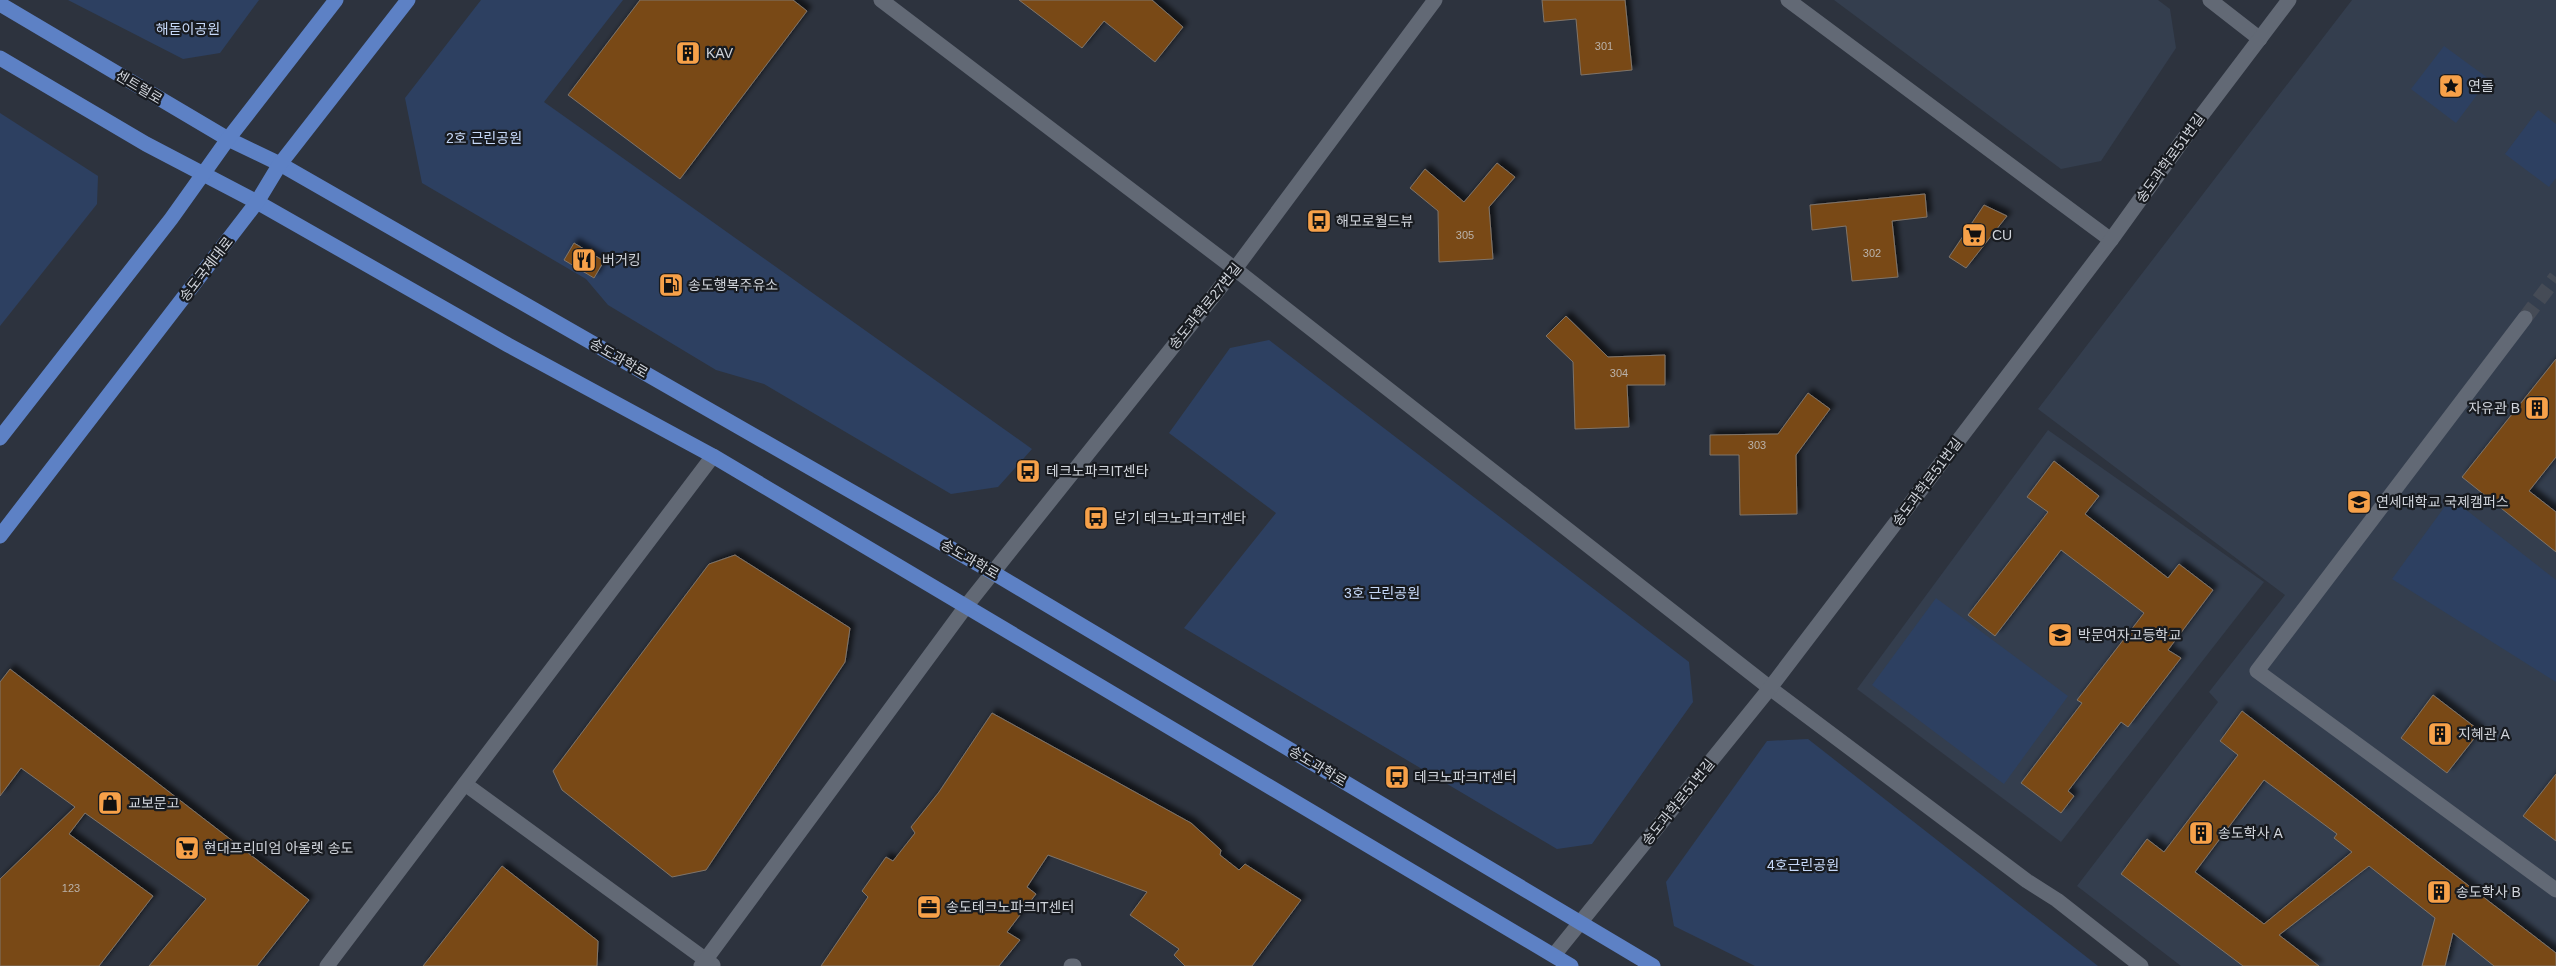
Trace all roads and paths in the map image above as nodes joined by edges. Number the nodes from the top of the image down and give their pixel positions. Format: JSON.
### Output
{"nodes":[{"id":1,"x":336,"y":0,"type":"edge"},
{"id":2,"x":408,"y":0,"type":"edge"},
{"id":3,"x":881,"y":0,"type":"edge"},
{"id":4,"x":1435,"y":0,"type":"edge"},
{"id":5,"x":1788,"y":0,"type":"edge"},
{"id":6,"x":2210,"y":0,"type":"edge"},
{"id":7,"x":2289,"y":0,"type":"edge"},
{"id":8,"x":0,"y":4,"type":"edge"},
{"id":9,"x":2260,"y":39,"type":"junction"},
{"id":10,"x":0,"y":58,"type":"edge"},
{"id":11,"x":228,"y":139,"type":"junction"},
{"id":12,"x":280,"y":164,"type":"junction"},
{"id":13,"x":204,"y":175,"type":"junction"},
{"id":14,"x":257,"y":202,"type":"junction"},
{"id":15,"x":2111,"y":240,"type":"junction"},
{"id":16,"x":1235,"y":268,"type":"junction"},
{"id":17,"x":2525,"y":318,"type":"tunnel mouth"},
{"id":18,"x":0,"y":438,"type":"edge"},
{"id":19,"x":713,"y":456,"type":"junction"},
{"id":20,"x":0,"y":536,"type":"edge"},
{"id":21,"x":992,"y":572,"type":"junction"},
{"id":22,"x":967,"y":605,"type":"junction"},
{"id":23,"x":1770,"y":688,"type":"junction"},
{"id":24,"x":465,"y":784,"type":"junction"},
{"id":25,"x":2556,"y":890,"type":"edge"},
{"id":26,"x":1580,"y":923,"type":"junction"},
{"id":27,"x":1554,"y":956,"type":"junction"},
{"id":28,"x":707,"y":964,"type":"edge"},
{"id":29,"x":327,"y":966,"type":"edge"},
{"id":30,"x":1572,"y":966,"type":"edge"},
{"id":31,"x":1653,"y":966,"type":"edge"},
{"id":32,"x":2140,"y":966,"type":"edge"}],
"edges":[{"from":1,"to":11,"type":"main road"},
{"from":2,"to":12,"type":"main road","name":"송도국제대로"},
{"from":3,"to":16,"type":"street"},
{"from":4,"to":16,"type":"street","name":"송도과학로27번길"},
{"from":5,"to":15,"type":"street"},
{"from":6,"to":9,"type":"street"},
{"from":7,"to":9,"type":"street","name":"송도과학로51번길"},
{"from":8,"to":11,"type":"main road","name":"센트럴로"},
{"from":9,"to":15,"type":"street","name":"송도과학로51번길"},
{"from":10,"to":13,"type":"main road"},
{"from":11,"to":12,"type":"main road","name":"센트럴로"},
{"from":11,"to":13,"type":"main road"},
{"from":12,"to":14,"type":"main road","name":"송도국제대로"},
{"from":12,"to":21,"type":"main road","name":"송도과학로"},
{"from":13,"to":14,"type":"main road"},
{"from":13,"to":18,"type":"main road"},
{"from":14,"to":19,"type":"main road"},
{"from":14,"to":20,"type":"main road","name":"송도국제대로"},
{"from":15,"to":23,"type":"street","name":"송도과학로51번길"},
{"from":16,"to":21,"type":"street","name":"송도과학로27번길"},
{"from":16,"to":23,"type":"street"},
{"from":17,"to":25,"type":"street"},
{"from":19,"to":22,"type":"main road"},
{"from":19,"to":24,"type":"street"},
{"from":21,"to":22,"type":"street","name":"송도과학로27번길"},
{"from":21,"to":26,"type":"main road","name":"송도과학로"},
{"from":22,"to":27,"type":"main road"},
{"from":22,"to":28,"type":"street","name":"송도과학로27번길"},
{"from":23,"to":26,"type":"street","name":"송도과학로51번길"},
{"from":23,"to":32,"type":"street"},
{"from":24,"to":28,"type":"street"},
{"from":24,"to":29,"type":"street"},
{"from":26,"to":27,"type":"street","name":"송도과학로51번길"},
{"from":26,"to":31,"type":"main road","name":"송도과학로"},
{"from":27,"to":30,"type":"main road"}]}
